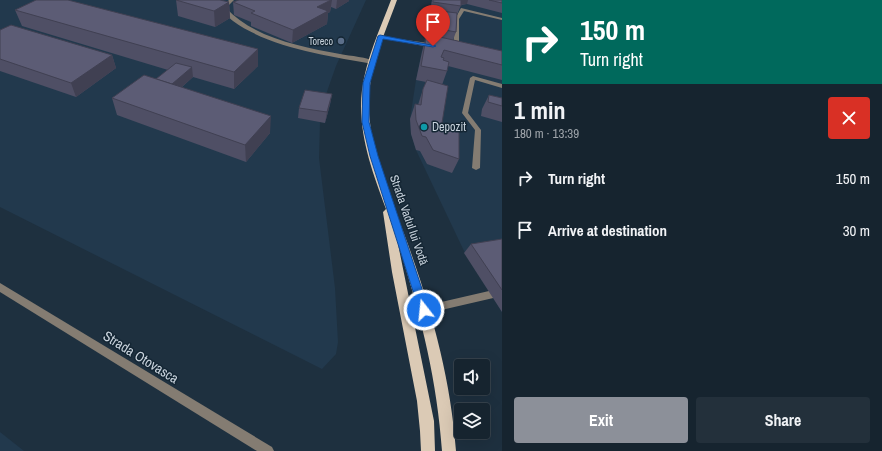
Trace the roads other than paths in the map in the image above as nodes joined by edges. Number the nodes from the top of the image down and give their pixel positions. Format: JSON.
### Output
{"nodes":[{"id":1,"x":232,"y":0,"type":"edge"},
{"id":2,"x":394,"y":0,"type":"edge"},
{"id":3,"x":502,"y":19,"type":"edge"},
{"id":4,"x":380,"y":36,"type":"junction"},
{"id":5,"x":438,"y":46,"type":"edge"},
{"id":6,"x":464,"y":52,"type":"edge"},
{"id":7,"x":373,"y":62,"type":"junction"},
{"id":8,"x":502,"y":86,"type":"edge"},
{"id":9,"x":476,"y":168,"type":"dead end"},
{"id":10,"x":385,"y":190,"type":"junction"},
{"id":11,"x":0,"y":287,"type":"edge"},
{"id":12,"x":502,"y":292,"type":"edge"},
{"id":13,"x":424,"y":310,"type":"junction"},
{"id":14,"x":268,"y":451,"type":"edge"},
{"id":15,"x":428,"y":451,"type":"edge"},
{"id":16,"x":449,"y":451,"type":"edge"}],
"edges":[{"from":1,"to":7,"type":"street"},
{"from":2,"to":4,"type":"main road","name":"Strada Vadul lui Vodă"},
{"from":3,"to":6,"type":"street"},
{"from":4,"to":5,"type":"street"},
{"from":4,"to":7,"type":"main road","name":"Strada Vadul lui Vodă"},
{"from":7,"to":10,"type":"main road","name":"Strada Vadul lui Vodă"},
{"from":8,"to":9,"type":"street"},
{"from":10,"to":13,"type":"main road","name":"Strada Vadul lui Vodă"},
{"from":10,"to":15,"type":"main road"},
{"from":11,"to":14,"type":"street","name":"Strada Otovasca"},
{"from":12,"to":13,"type":"street"},
{"from":13,"to":16,"type":"main road","name":"Strada Vadul lui Vodă"}]}
